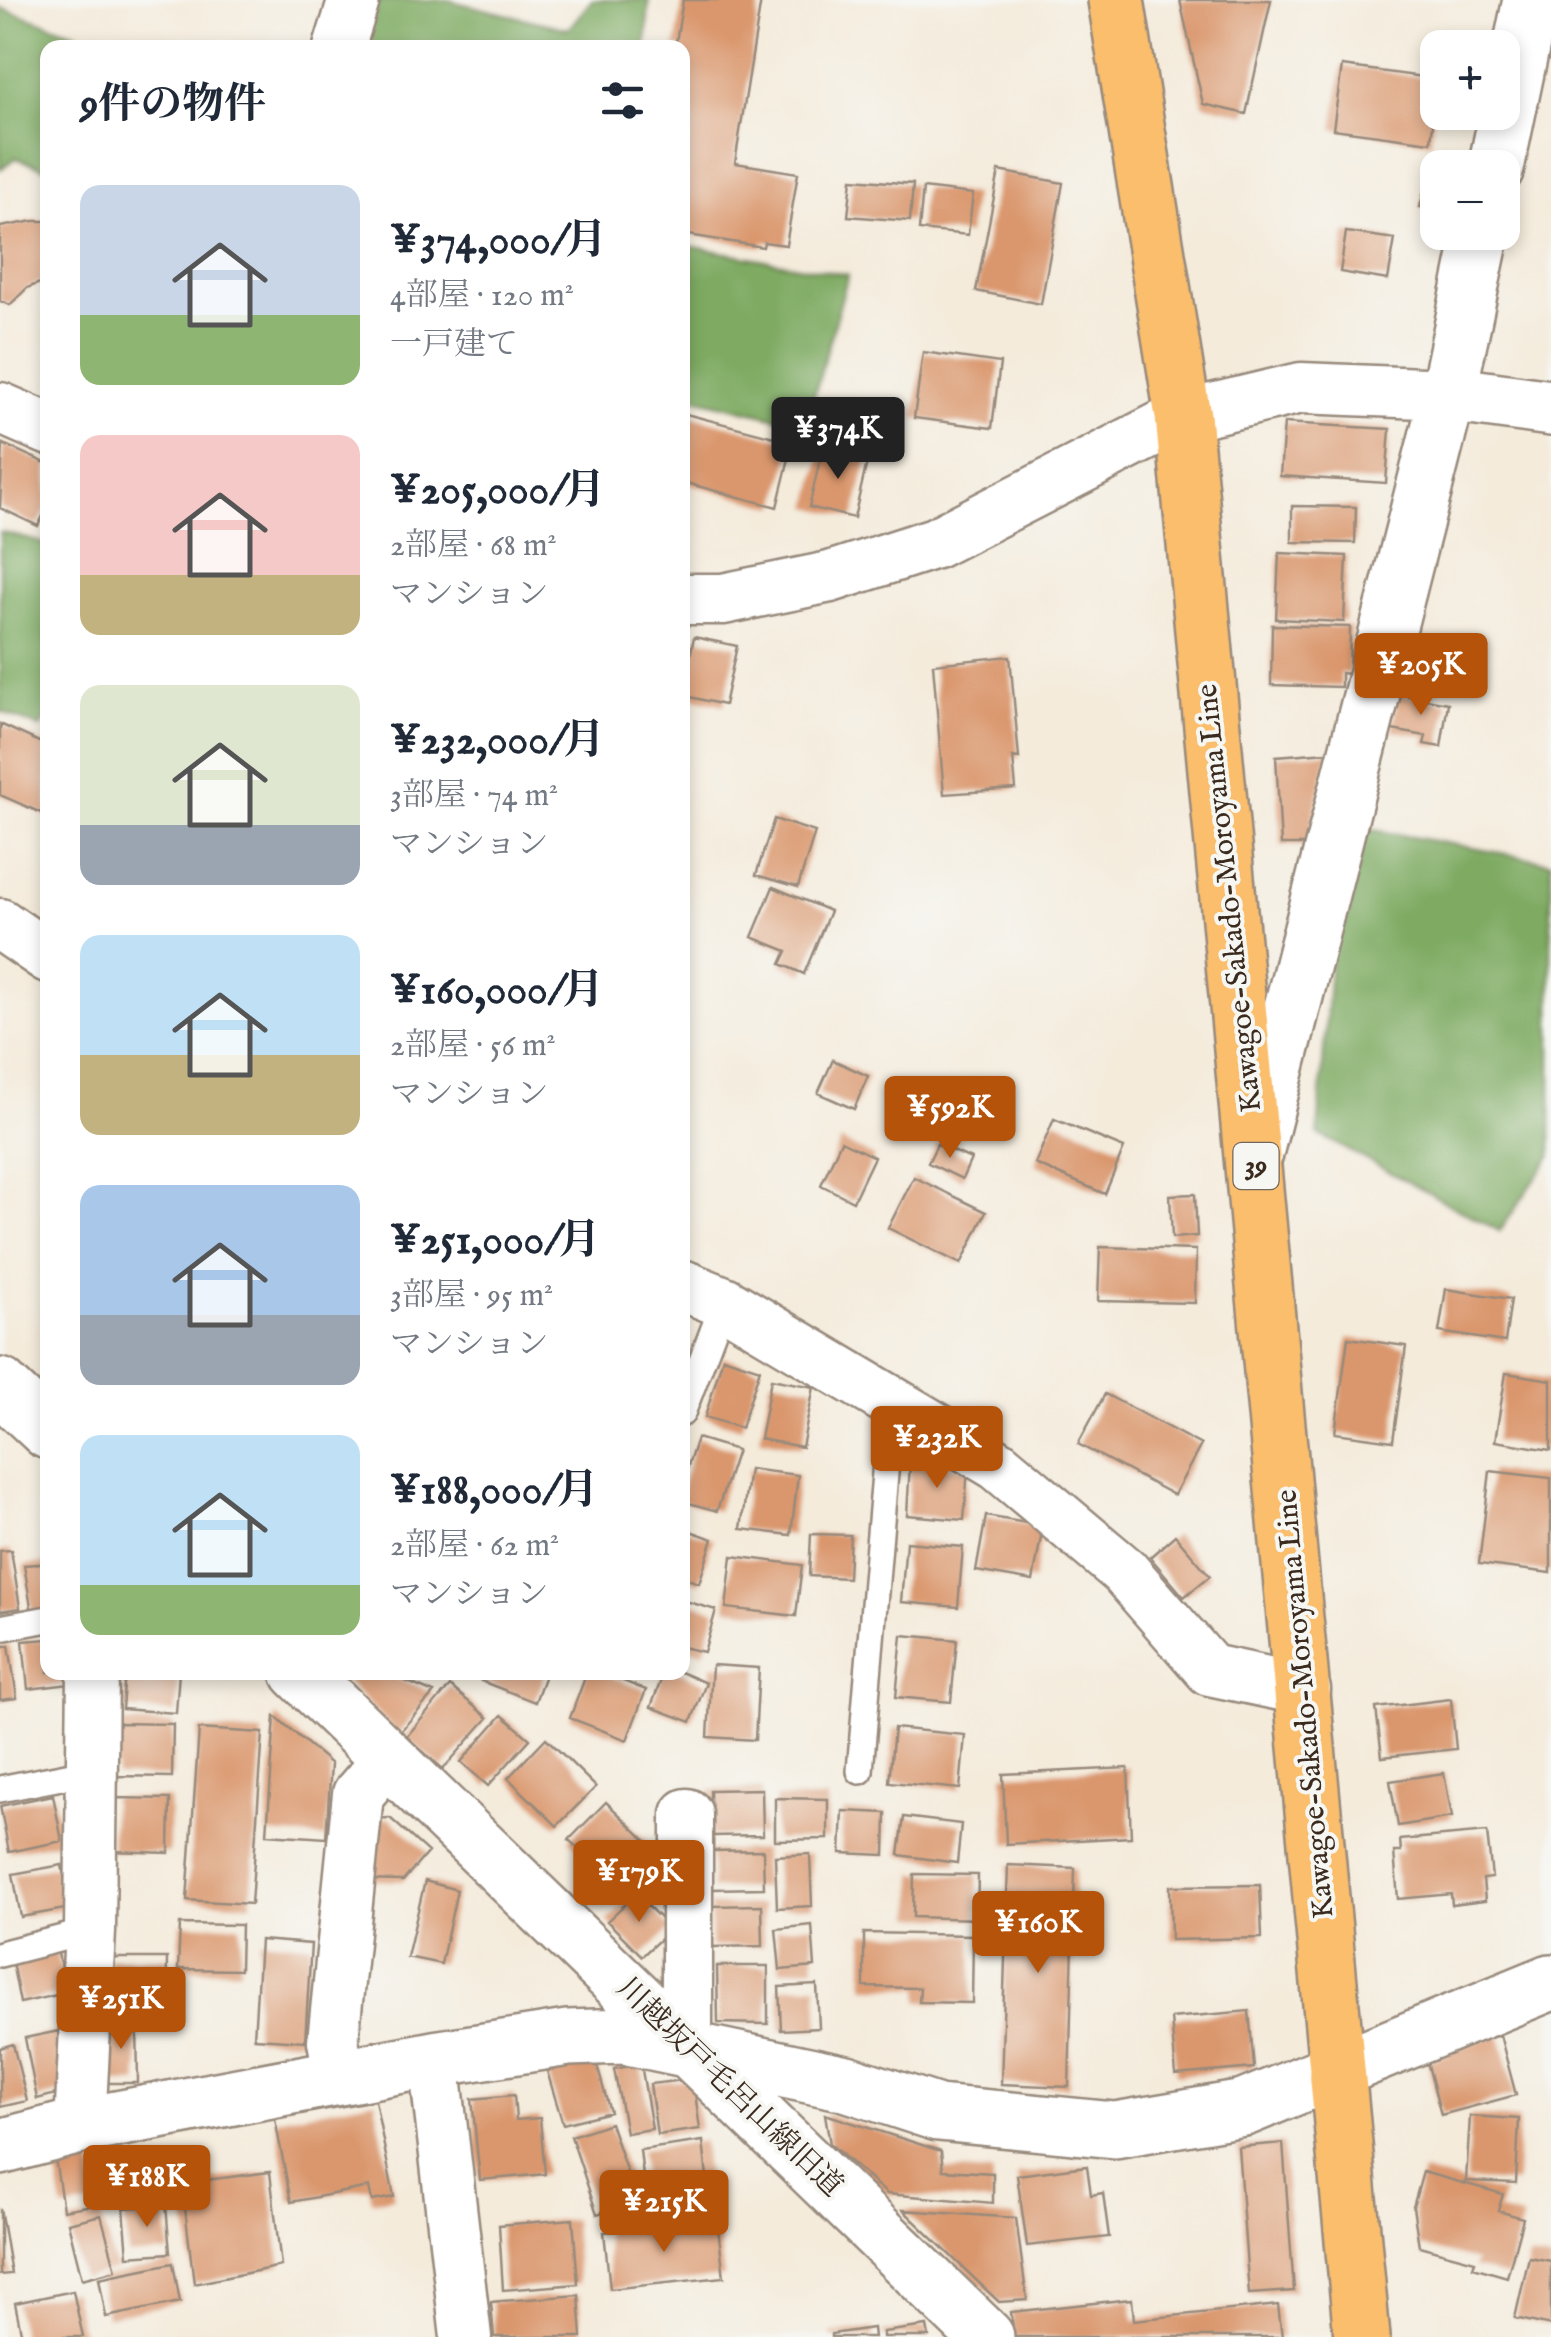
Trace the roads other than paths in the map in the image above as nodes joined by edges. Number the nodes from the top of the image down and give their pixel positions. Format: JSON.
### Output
{"nodes":[{"id":1,"x":354,"y":0,"type":"edge"},
{"id":2,"x":1116,"y":0,"type":"edge"},
{"id":3,"x":1520,"y":4,"type":"edge"},
{"id":4,"x":342,"y":40,"type":"edge"},
{"id":5,"x":1499,"y":150,"type":"edge"},
{"id":6,"x":1478,"y":250,"type":"edge"},
{"id":7,"x":1448,"y":394,"type":"junction"},
{"id":8,"x":0,"y":408,"type":"edge"},
{"id":9,"x":1551,"y":408,"type":"edge"},
{"id":10,"x":1183,"y":416,"type":"junction"},
{"id":11,"x":40,"y":426,"type":"edge"},
{"id":12,"x":690,"y":599,"type":"edge"},
{"id":13,"x":0,"y":924,"type":"edge"},
{"id":14,"x":40,"y":952,"type":"edge"},
{"id":15,"x":1255,"y":1153,"type":"junction"},
{"id":16,"x":703,"y":1294,"type":"edge"},
{"id":17,"x":690,"y":1368,"type":"edge"},
{"id":18,"x":0,"y":1386,"type":"edge"},
{"id":19,"x":891,"y":1402,"type":"junction"},
{"id":20,"x":40,"y":1424,"type":"edge"},
{"id":21,"x":40,"y":1620,"type":"edge"},
{"id":22,"x":0,"y":1628,"type":"edge"},
{"id":23,"x":94,"y":1680,"type":"edge"},
{"id":24,"x":306,"y":1680,"type":"edge"},
{"id":25,"x":1305,"y":1690,"type":"junction"},
{"id":26,"x":388,"y":1759,"type":"junction"},
{"id":27,"x":92,"y":1771,"type":"junction"},
{"id":28,"x":860,"y":1771,"type":"dead end"},
{"id":29,"x":0,"y":1789,"type":"edge"},
{"id":30,"x":687,"y":1814,"type":"dead end"},
{"id":31,"x":90,"y":1931,"type":"junction"},
{"id":32,"x":0,"y":1954,"type":"edge"},
{"id":33,"x":1551,"y":1982,"type":"edge"},
{"id":34,"x":687,"y":2046,"type":"junction"},
{"id":35,"x":434,"y":2059,"type":"junction"},
{"id":36,"x":1340,"y":2066,"type":"junction"},
{"id":37,"x":340,"y":2077,"type":"junction"},
{"id":38,"x":80,"y":2126,"type":"junction"},
{"id":39,"x":0,"y":2148,"type":"edge"},
{"id":40,"x":466,"y":2337,"type":"edge"},
{"id":41,"x":986,"y":2337,"type":"edge"},
{"id":42,"x":1362,"y":2337,"type":"edge"}],
"edges":[{"from":1,"to":4,"type":"street"},
{"from":2,"to":10,"type":"main road","name":"Kawagoe-Sakado-Moroyama Line","number":"39"},
{"from":3,"to":5,"type":"street"},
{"from":6,"to":7,"type":"street"},
{"from":7,"to":9,"type":"street"},
{"from":7,"to":10,"type":"street"},
{"from":7,"to":15,"type":"street"},
{"from":8,"to":11,"type":"street"},
{"from":10,"to":12,"type":"street"},
{"from":10,"to":15,"type":"main road","name":"Kawagoe-Sakado-Moroyama Line","number":"39"},
{"from":13,"to":14,"type":"street"},
{"from":15,"to":25,"type":"main road","name":"Kawagoe-Sakado-Moroyama Line","number":"39"},
{"from":16,"to":17,"type":"lane"},
{"from":16,"to":19,"type":"street"},
{"from":18,"to":20,"type":"street"},
{"from":19,"to":25,"type":"street"},
{"from":19,"to":28,"type":"lane"},
{"from":21,"to":22,"type":"lane"},
{"from":23,"to":27,"type":"street"},
{"from":24,"to":26,"type":"street","name":"川越坂戸毛呂山線旧道"},
{"from":25,"to":36,"type":"main road","name":"Kawagoe-Sakado-Moroyama Line","number":"39"},
{"from":26,"to":34,"type":"street","name":"川越坂戸毛呂山線旧道"},
{"from":26,"to":37,"type":"street"},
{"from":27,"to":29,"type":"lane"},
{"from":27,"to":31,"type":"street"},
{"from":30,"to":34,"type":"street"},
{"from":31,"to":32,"type":"lane"},
{"from":31,"to":38,"type":"street"},
{"from":33,"to":36,"type":"street"},
{"from":34,"to":35,"type":"street"},
{"from":34,"to":36,"type":"street"},
{"from":34,"to":41,"type":"street","name":"川越坂戸毛呂山線旧道"},
{"from":35,"to":37,"type":"street"},
{"from":35,"to":40,"type":"street"},
{"from":36,"to":42,"type":"main road","name":"Kawagoe-Sakado-Moroyama Line","number":"39"},
{"from":37,"to":38,"type":"street"},
{"from":38,"to":39,"type":"street"}]}
